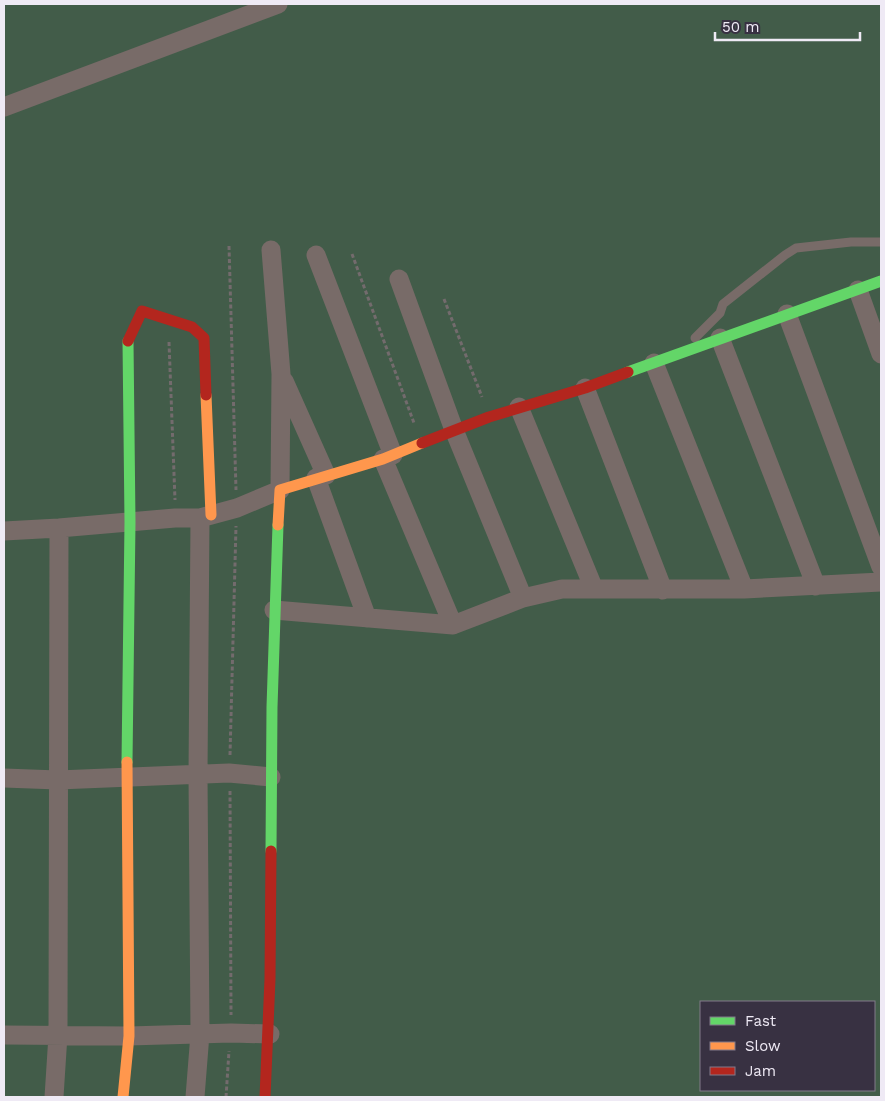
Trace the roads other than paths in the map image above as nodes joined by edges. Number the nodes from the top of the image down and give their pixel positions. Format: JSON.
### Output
{"nodes":[{"id":1,"x":278,"y":4,"type":"edge"},
{"id":2,"x":4,"y":107,"type":"edge"},
{"id":3,"x":881,"y":242,"type":"edge"},
{"id":4,"x":271,"y":250,"type":"dead end"},
{"id":5,"x":316,"y":255,"type":"dead end"},
{"id":6,"x":399,"y":279,"type":"dead end"},
{"id":7,"x":881,"y":282,"type":"edge"},
{"id":8,"x":858,"y":290,"type":"junction"},
{"id":9,"x":787,"y":314,"type":"junction"},
{"id":10,"x":720,"y":338,"type":"junction"},
{"id":11,"x":681,"y":353,"type":"junction"},
{"id":12,"x":881,"y":354,"type":"edge"},
{"id":13,"x":654,"y":364,"type":"junction"},
{"id":14,"x":281,"y":374,"type":"junction"},
{"id":15,"x":585,"y":388,"type":"junction"},
{"id":16,"x":519,"y":407,"type":"junction"},
{"id":17,"x":454,"y":430,"type":"junction"},
{"id":18,"x":388,"y":457,"type":"junction"},
{"id":19,"x":321,"y":477,"type":"junction"},
{"id":20,"x":280,"y":490,"type":"junction"},
{"id":21,"x":205,"y":516,"type":"junction"},
{"id":22,"x":130,"y":522,"type":"junction"},
{"id":23,"x":59,"y":528,"type":"junction"},
{"id":24,"x":4,"y":531,"type":"edge"},
{"id":25,"x":881,"y":567,"type":"edge"},
{"id":26,"x":881,"y":582,"type":"edge"},
{"id":27,"x":816,"y":586,"type":"junction"},
{"id":28,"x":594,"y":589,"type":"junction"},
{"id":29,"x":744,"y":589,"type":"junction"},
{"id":30,"x":663,"y":590,"type":"junction"},
{"id":31,"x":524,"y":598,"type":"junction"},
{"id":32,"x":274,"y":610,"type":"junction"},
{"id":33,"x":367,"y":618,"type":"junction"},
{"id":34,"x":453,"y":625,"type":"junction"},
{"id":35,"x":198,"y":775,"type":"junction"},
{"id":36,"x":271,"y":777,"type":"junction"},
{"id":37,"x":4,"y":778,"type":"edge"},
{"id":38,"x":127,"y":778,"type":"junction"},
{"id":39,"x":58,"y":780,"type":"junction"},
{"id":40,"x":200,"y":1034,"type":"junction"},
{"id":41,"x":270,"y":1034,"type":"junction"},
{"id":42,"x":4,"y":1035,"type":"edge"},
{"id":43,"x":58,"y":1035,"type":"junction"},
{"id":44,"x":129,"y":1036,"type":"junction"},
{"id":45,"x":54,"y":1097,"type":"edge"},
{"id":46,"x":124,"y":1097,"type":"edge"},
{"id":47,"x":195,"y":1097,"type":"edge"},
{"id":48,"x":265,"y":1097,"type":"edge"}],
"edges":[{"from":1,"to":2,"type":"street"},
{"from":3,"to":11,"type":"lane"},
{"from":4,"to":14,"type":"street"},
{"from":5,"to":18,"type":"street"},
{"from":6,"to":17,"type":"street"},
{"from":7,"to":8,"type":"street"},
{"from":8,"to":9,"type":"street"},
{"from":8,"to":12,"type":"street"},
{"from":9,"to":10,"type":"street"},
{"from":9,"to":25,"type":"street"},
{"from":10,"to":11,"type":"street"},
{"from":10,"to":27,"type":"street"},
{"from":11,"to":13,"type":"street"},
{"from":13,"to":15,"type":"street"},
{"from":13,"to":29,"type":"street"},
{"from":14,"to":19,"type":"street"},
{"from":14,"to":20,"type":"street"},
{"from":15,"to":16,"type":"street"},
{"from":15,"to":30,"type":"street"},
{"from":16,"to":17,"type":"street"},
{"from":16,"to":28,"type":"street"},
{"from":17,"to":18,"type":"street"},
{"from":17,"to":31,"type":"street"},
{"from":18,"to":19,"type":"street"},
{"from":18,"to":34,"type":"street"},
{"from":19,"to":20,"type":"street"},
{"from":19,"to":33,"type":"street"},
{"from":20,"to":21,"type":"street"},
{"from":20,"to":32,"type":"street"},
{"from":21,"to":22,"type":"street"},
{"from":21,"to":22,"type":"street"},
{"from":21,"to":35,"type":"street"},
{"from":22,"to":23,"type":"street"},
{"from":22,"to":38,"type":"street"},
{"from":23,"to":24,"type":"street"},
{"from":23,"to":39,"type":"street"},
{"from":26,"to":27,"type":"street"},
{"from":27,"to":29,"type":"street"},
{"from":28,"to":30,"type":"street"},
{"from":28,"to":31,"type":"street"},
{"from":29,"to":30,"type":"street"},
{"from":31,"to":34,"type":"street"},
{"from":32,"to":33,"type":"street"},
{"from":32,"to":36,"type":"street"},
{"from":33,"to":34,"type":"street"},
{"from":35,"to":36,"type":"street"},
{"from":35,"to":38,"type":"street"},
{"from":35,"to":40,"type":"street"},
{"from":36,"to":41,"type":"street"},
{"from":37,"to":39,"type":"street"},
{"from":38,"to":39,"type":"street"},
{"from":38,"to":44,"type":"street"},
{"from":39,"to":43,"type":"street"},
{"from":40,"to":41,"type":"street"},
{"from":40,"to":44,"type":"street"},
{"from":40,"to":47,"type":"street"},
{"from":41,"to":48,"type":"street"},
{"from":42,"to":43,"type":"street"},
{"from":43,"to":44,"type":"street"},
{"from":43,"to":45,"type":"street"},
{"from":44,"to":46,"type":"street"}]}
